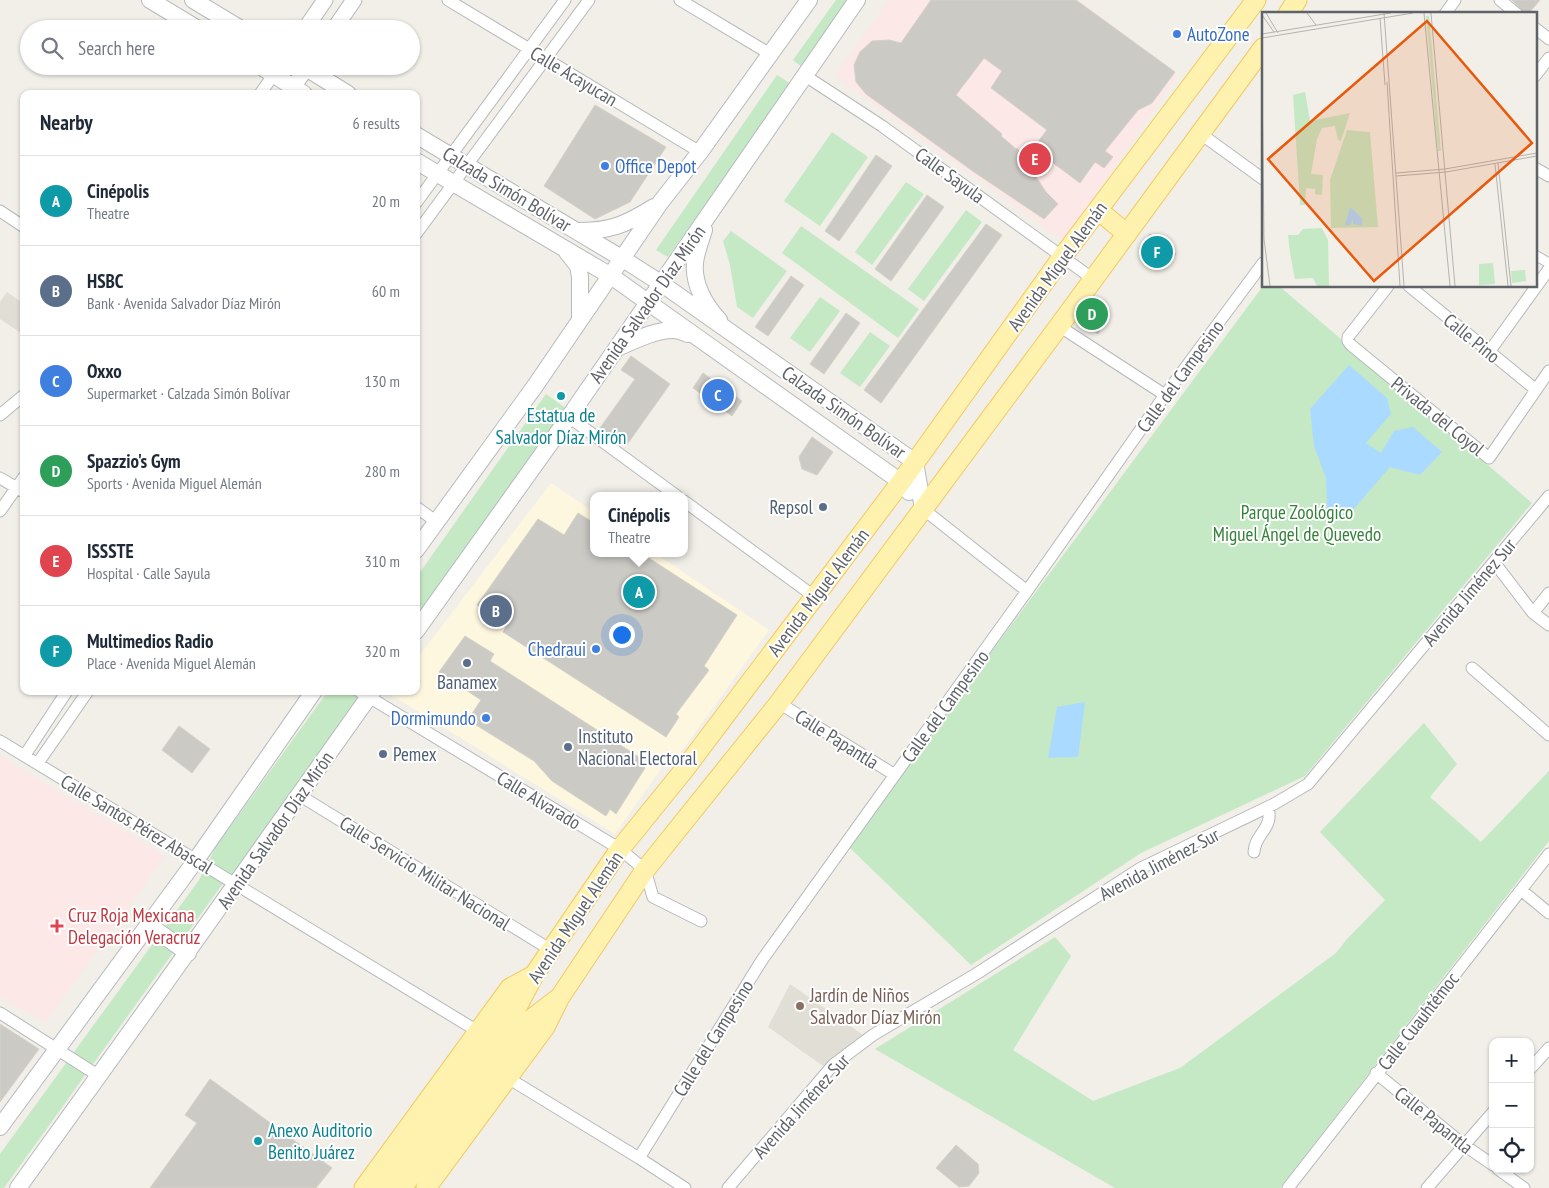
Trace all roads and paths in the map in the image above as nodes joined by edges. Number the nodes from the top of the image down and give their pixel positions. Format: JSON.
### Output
{"nodes":[{"id":1,"x":150,"y":0,"type":"edge"},
{"id":2,"x":193,"y":0,"type":"edge"},
{"id":3,"x":326,"y":0,"type":"edge"},
{"id":4,"x":354,"y":0,"type":"edge"},
{"id":5,"x":448,"y":0,"type":"edge"},
{"id":6,"x":565,"y":0,"type":"edge"},
{"id":7,"x":589,"y":0,"type":"edge"},
{"id":8,"x":680,"y":0,"type":"edge"},
{"id":9,"x":809,"y":0,"type":"edge"},
{"id":10,"x":857,"y":0,"type":"edge"},
{"id":11,"x":1256,"y":0,"type":"edge"},
{"id":12,"x":1298,"y":0,"type":"edge"},
{"id":13,"x":1456,"y":0,"type":"edge"},
{"id":14,"x":1500,"y":0,"type":"edge"},
{"id":15,"x":1289,"y":12,"type":"edge"},
{"id":16,"x":1447,"y":12,"type":"edge"},
{"id":17,"x":1515,"y":12,"type":"edge"},
{"id":18,"x":183,"y":20,"type":"edge"},
{"id":19,"x":226,"y":20,"type":"edge"},
{"id":20,"x":312,"y":20,"type":"edge"},
{"id":21,"x":340,"y":20,"type":"edge"},
{"id":22,"x":1536,"y":29,"type":"edge"},
{"id":23,"x":1549,"y":39,"type":"edge"},
{"id":24,"x":529,"y":49,"type":"junction"},
{"id":25,"x":1262,"y":49,"type":"edge"},
{"id":26,"x":770,"y":54,"type":"junction"},
{"id":27,"x":1549,"y":58,"type":"edge"},
{"id":28,"x":546,"y":59,"type":"junction"},
{"id":29,"x":268,"y":75,"type":"edge"},
{"id":30,"x":277,"y":75,"type":"edge"},
{"id":31,"x":302,"y":75,"type":"edge"},
{"id":32,"x":318,"y":75,"type":"edge"},
{"id":33,"x":804,"y":75,"type":"junction"},
{"id":34,"x":1536,"y":75,"type":"edge"},
{"id":35,"x":262,"y":90,"type":"edge"},
{"id":36,"x":293,"y":90,"type":"edge"},
{"id":37,"x":296,"y":90,"type":"edge"},
{"id":38,"x":342,"y":90,"type":"edge"},
{"id":39,"x":1201,"y":134,"type":"junction"},
{"id":40,"x":420,"y":137,"type":"edge"},
{"id":41,"x":700,"y":152,"type":"junction"},
{"id":42,"x":450,"y":156,"type":"junction"},
{"id":43,"x":420,"y":163,"type":"edge"},
{"id":44,"x":466,"y":166,"type":"junction"},
{"id":45,"x":1536,"y":169,"type":"edge"},
{"id":46,"x":437,"y":174,"type":"junction"},
{"id":47,"x":1549,"y":176,"type":"edge"},
{"id":48,"x":1262,"y":178,"type":"edge"},
{"id":49,"x":452,"y":183,"type":"junction"},
{"id":50,"x":420,"y":197,"type":"edge"},
{"id":51,"x":660,"y":203,"type":"junction"},
{"id":52,"x":0,"y":210,"type":"edge"},
{"id":53,"x":1098,"y":210,"type":"junction"},
{"id":54,"x":709,"y":215,"type":"junction"},
{"id":55,"x":20,"y":224,"type":"edge"},
{"id":56,"x":420,"y":228,"type":"edge"},
{"id":57,"x":576,"y":231,"type":"junction"},
{"id":58,"x":1127,"y":234,"type":"junction"},
{"id":59,"x":564,"y":249,"type":"junction"},
{"id":60,"x":1063,"y":256,"type":"junction"},
{"id":61,"x":1536,"y":256,"type":"edge"},
{"id":62,"x":623,"y":259,"type":"junction"},
{"id":63,"x":1549,"y":263,"type":"edge"},
{"id":64,"x":1262,"y":264,"type":"edge"},
{"id":65,"x":1549,"y":269,"type":"edge"},
{"id":66,"x":611,"y":276,"type":"junction"},
{"id":67,"x":1092,"y":279,"type":"junction"},
{"id":68,"x":662,"y":284,"type":"junction"},
{"id":69,"x":1536,"y":287,"type":"edge"},
{"id":70,"x":1386,"y":288,"type":"edge"},
{"id":71,"x":1411,"y":288,"type":"edge"},
{"id":72,"x":1535,"y":288,"type":"edge"},
{"id":73,"x":649,"y":302,"type":"junction"},
{"id":74,"x":580,"y":320,"type":"junction"},
{"id":75,"x":1060,"y":326,"type":"junction"},
{"id":76,"x":730,"y":332,"type":"junction"},
{"id":77,"x":700,"y":338,"type":"junction"},
{"id":78,"x":617,"y":348,"type":"junction"},
{"id":79,"x":1489,"y":352,"type":"junction"},
{"id":80,"x":1549,"y":371,"type":"edge"},
{"id":81,"x":1535,"y":389,"type":"junction"},
{"id":82,"x":1165,"y":395,"type":"junction"},
{"id":83,"x":20,"y":398,"type":"edge"},
{"id":84,"x":0,"y":415,"type":"edge"},
{"id":85,"x":569,"y":417,"type":"junction"},
{"id":86,"x":915,"y":462,"type":"junction"},
{"id":87,"x":0,"y":478,"type":"edge"},
{"id":88,"x":901,"y":482,"type":"junction"},
{"id":89,"x":20,"y":490,"type":"edge"},
{"id":90,"x":672,"y":492,"type":"edge"},
{"id":91,"x":1549,"y":496,"type":"edge"},
{"id":92,"x":688,"y":504,"type":"edge"},
{"id":93,"x":923,"y":509,"type":"junction"},
{"id":94,"x":420,"y":510,"type":"edge"},
{"id":95,"x":0,"y":511,"type":"edge"},
{"id":96,"x":437,"y":522,"type":"junction"},
{"id":97,"x":420,"y":545,"type":"edge"},
{"id":98,"x":1494,"y":562,"type":"junction"},
{"id":99,"x":1027,"y":592,"type":"junction"},
{"id":100,"x":1549,"y":593,"type":"edge"},
{"id":101,"x":815,"y":597,"type":"junction"},
{"id":102,"x":1533,"y":613,"type":"junction"},
{"id":103,"x":420,"y":625,"type":"edge"},
{"id":104,"x":1549,"y":625,"type":"edge"},
{"id":105,"x":1472,"y":668,"type":"dead end"},
{"id":106,"x":64,"y":695,"type":"edge"},
{"id":107,"x":85,"y":695,"type":"edge"},
{"id":108,"x":311,"y":695,"type":"edge"},
{"id":109,"x":366,"y":695,"type":"edge"},
{"id":110,"x":370,"y":695,"type":"edge"},
{"id":111,"x":779,"y":703,"type":"junction"},
{"id":112,"x":1549,"y":735,"type":"edge"},
{"id":113,"x":0,"y":741,"type":"edge"},
{"id":114,"x":25,"y":755,"type":"junction"},
{"id":115,"x":38,"y":763,"type":"junction"},
{"id":116,"x":895,"y":775,"type":"junction"},
{"id":117,"x":299,"y":795,"type":"junction"},
{"id":118,"x":1268,"y":807,"type":"junction"},
{"id":119,"x":620,"y":849,"type":"junction"},
{"id":120,"x":1254,"y":852,"type":"dead end"},
{"id":121,"x":1549,"y":854,"type":"edge"},
{"id":122,"x":196,"y":860,"type":"junction"},
{"id":123,"x":645,"y":870,"type":"junction"},
{"id":124,"x":237,"y":885,"type":"junction"},
{"id":125,"x":1521,"y":890,"type":"junction"},
{"id":126,"x":1549,"y":913,"type":"edge"},
{"id":127,"x":701,"y":921,"type":"dead end"},
{"id":128,"x":149,"y":925,"type":"junction"},
{"id":129,"x":551,"y":950,"type":"junction"},
{"id":130,"x":188,"y":953,"type":"junction"},
{"id":131,"x":534,"y":975,"type":"junction"},
{"id":132,"x":560,"y":997,"type":"junction"},
{"id":133,"x":0,"y":1013,"type":"edge"},
{"id":134,"x":479,"y":1032,"type":"junction"},
{"id":135,"x":1549,"y":1048,"type":"edge"},
{"id":136,"x":58,"y":1049,"type":"junction"},
{"id":137,"x":1534,"y":1065,"type":"edge"},
{"id":138,"x":1376,"y":1073,"type":"junction"},
{"id":139,"x":99,"y":1076,"type":"junction"},
{"id":140,"x":508,"y":1078,"type":"junction"},
{"id":141,"x":1489,"y":1117,"type":"edge"},
{"id":142,"x":0,"y":1127,"type":"edge"},
{"id":143,"x":1464,"y":1145,"type":"junction"},
{"id":144,"x":640,"y":1158,"type":"junction"},
{"id":145,"x":1489,"y":1162,"type":"edge"},
{"id":146,"x":1503,"y":1173,"type":"edge"},
{"id":147,"x":18,"y":1188,"type":"edge"},
{"id":148,"x":364,"y":1188,"type":"edge"},
{"id":149,"x":385,"y":1188,"type":"edge"},
{"id":150,"x":402,"y":1188,"type":"edge"},
{"id":151,"x":426,"y":1188,"type":"edge"},
{"id":152,"x":685,"y":1188,"type":"edge"},
{"id":153,"x":728,"y":1188,"type":"edge"},
{"id":154,"x":1288,"y":1188,"type":"edge"},
{"id":155,"x":1427,"y":1188,"type":"edge"},
{"id":156,"x":1524,"y":1188,"type":"edge"}],
"edges":[{"from":1,"to":18,"type":"main road"},
{"from":2,"to":19,"type":"main road"},
{"from":3,"to":20,"type":"street"},
{"from":4,"to":21,"type":"street"},
{"from":5,"to":24,"type":"street","name":"Calle Acayucan"},
{"from":6,"to":24,"type":"street"},
{"from":7,"to":28,"type":"street"},
{"from":8,"to":26,"type":"street"},
{"from":9,"to":26,"type":"main road"},
{"from":10,"to":33,"type":"main road","name":"Avenida Salvador Díaz Mirón"},
{"from":11,"to":53,"type":"main road","name":"Avenida Miguel Alemán"},
{"from":12,"to":15,"type":"main road"},
{"from":13,"to":16,"type":"street"},
{"from":14,"to":17,"type":"street"},
{"from":22,"to":23,"type":"street"},
{"from":24,"to":28,"type":"street","name":"Calle Acayucan"},
{"from":24,"to":42,"type":"street"},
{"from":25,"to":39,"type":"main road","name":"Avenida Miguel Alemán"},
{"from":26,"to":41,"type":"main road"},
{"from":27,"to":34,"type":"street"},
{"from":28,"to":41,"type":"street","name":"Calle Acayucan"},
{"from":28,"to":44,"type":"street"},
{"from":29,"to":35,"type":"street"},
{"from":30,"to":36,"type":"main road"},
{"from":31,"to":37,"type":"street"},
{"from":32,"to":38,"type":"main road"},
{"from":33,"to":54,"type":"main road","name":"Avenida Salvador Díaz Mirón"},
{"from":33,"to":60,"type":"street","name":"Calle Sayula"},
{"from":39,"to":48,"type":"street"},
{"from":39,"to":58,"type":"main road","name":"Avenida Miguel Alemán"},
{"from":40,"to":42,"type":"main road","name":"Calzada Simón Bolívar"},
{"from":41,"to":51,"type":"main road"},
{"from":42,"to":44,"type":"main road","name":"Calzada Simón Bolívar"},
{"from":42,"to":46,"type":"street"},
{"from":43,"to":46,"type":"main road","name":"Calzada Simón Bolívar"},
{"from":44,"to":49,"type":"street"},
{"from":44,"to":57,"type":"main road","name":"Calzada Simón Bolívar"},
{"from":45,"to":47,"type":"street"},
{"from":46,"to":49,"type":"main road","name":"Calzada Simón Bolívar"},
{"from":46,"to":50,"type":"street"},
{"from":49,"to":56,"type":"street"},
{"from":49,"to":59,"type":"main road","name":"Calzada Simón Bolívar"},
{"from":51,"to":57,"type":"main road"},
{"from":51,"to":62,"type":"main road"},
{"from":52,"to":55,"type":"street"},
{"from":53,"to":58,"type":"main road"},
{"from":53,"to":60,"type":"main road","name":"Avenida Miguel Alemán"},
{"from":54,"to":68,"type":"main road","name":"Avenida Salvador Díaz Mirón"},
{"from":54,"to":76,"type":"main road"},
{"from":57,"to":62,"type":"main road","name":"Calzada Simón Bolívar"},
{"from":58,"to":67,"type":"main road","name":"Avenida Miguel Alemán"},
{"from":59,"to":66,"type":"main road","name":"Calzada Simón Bolívar"},
{"from":59,"to":74,"type":"main road"},
{"from":60,"to":67,"type":"street","name":"Calle Sayula"},
{"from":60,"to":86,"type":"main road","name":"Avenida Miguel Alemán"},
{"from":61,"to":63,"type":"street"},
{"from":62,"to":66,"type":"main road"},
{"from":62,"to":68,"type":"main road","name":"Calzada Simón Bolívar"},
{"from":64,"to":82,"type":"street","name":"Calle del Campesino"},
{"from":65,"to":69,"type":"street"},
{"from":66,"to":73,"type":"main road","name":"Calzada Simón Bolívar"},
{"from":66,"to":74,"type":"main road"},
{"from":67,"to":75,"type":"main road","name":"Avenida Miguel Alemán"},
{"from":68,"to":73,"type":"main road","name":"Avenida Salvador Díaz Mirón"},
{"from":68,"to":76,"type":"main road","name":"Calzada Simón Bolívar"},
{"from":70,"to":81,"type":"street","name":"Privada del Coyol"},
{"from":71,"to":79,"type":"street","name":"Calle Pino"},
{"from":72,"to":79,"type":"street"},
{"from":73,"to":77,"type":"main road","name":"Calzada Simón Bolívar"},
{"from":73,"to":78,"type":"main road","name":"Avenida Salvador Díaz Mirón"},
{"from":74,"to":96,"type":"main road"},
{"from":75,"to":82,"type":"street"},
{"from":75,"to":93,"type":"main road","name":"Avenida Miguel Alemán"},
{"from":76,"to":86,"type":"main road","name":"Calzada Simón Bolívar"},
{"from":77,"to":78,"type":"main road"},
{"from":77,"to":88,"type":"main road","name":"Calzada Simón Bolívar"},
{"from":78,"to":85,"type":"main road","name":"Avenida Salvador Díaz Mirón"},
{"from":79,"to":81,"type":"street","name":"Calle Pino"},
{"from":80,"to":81,"type":"street"},
{"from":82,"to":99,"type":"street","name":"Calle del Campesino"},
{"from":83,"to":84,"type":"street"},
{"from":85,"to":90,"type":"street"},
{"from":85,"to":103,"type":"main road","name":"Avenida Salvador Díaz Mirón"},
{"from":86,"to":88,"type":"main road","name":"Avenida Miguel Alemán"},
{"from":86,"to":93,"type":"main road","name":"Calzada Simón Bolívar"},
{"from":87,"to":89,"type":"street"},
{"from":88,"to":93,"type":"main road","name":"Calzada Simón Bolívar"},
{"from":88,"to":101,"type":"main road","name":"Avenida Miguel Alemán"},
{"from":89,"to":95,"type":"street"},
{"from":91,"to":98,"type":"street","name":"Avenida Jiménez Sur"},
{"from":92,"to":101,"type":"street"},
{"from":93,"to":99,"type":"street"},
{"from":93,"to":111,"type":"main road","name":"Avenida Miguel Alemán"},
{"from":94,"to":96,"type":"street"},
{"from":96,"to":97,"type":"main road"},
{"from":98,"to":102,"type":"street"},
{"from":98,"to":118,"type":"street","name":"Avenida Jiménez Sur"},
{"from":99,"to":116,"type":"street","name":"Calle del Campesino"},
{"from":100,"to":102,"type":"street"},
{"from":101,"to":119,"type":"main road","name":"Avenida Miguel Alemán"},
{"from":102,"to":104,"type":"street"},
{"from":105,"to":112,"type":"street"},
{"from":106,"to":114,"type":"street"},
{"from":107,"to":115,"type":"street"},
{"from":108,"to":122,"type":"main road"},
{"from":109,"to":117,"type":"main road","name":"Avenida Salvador Díaz Mirón"},
{"from":110,"to":119,"type":"street","name":"Calle Alvarado"},
{"from":111,"to":116,"type":"street","name":"Calle Papantla"},
{"from":111,"to":123,"type":"main road","name":"Avenida Miguel Alemán"},
{"from":113,"to":114,"type":"street","name":"Calle Santos Pérez Abascal"},
{"from":114,"to":115,"type":"street","name":"Calle Santos Pérez Abascal"},
{"from":115,"to":122,"type":"street","name":"Calle Santos Pérez Abascal"},
{"from":116,"to":144,"type":"street","name":"Calle del Campesino"},
{"from":117,"to":124,"type":"main road","name":"Avenida Salvador Díaz Mirón"},
{"from":117,"to":129,"type":"street","name":"Calle Servicio Militar Nacional"},
{"from":118,"to":120,"type":"street"},
{"from":118,"to":153,"type":"street","name":"Avenida Jiménez Sur"},
{"from":119,"to":123,"type":"street","name":"Calle Alvarado"},
{"from":119,"to":129,"type":"main road","name":"Avenida Miguel Alemán"},
{"from":121,"to":125,"type":"street","name":"Calle Cuauhtémoc"},
{"from":122,"to":124,"type":"street","name":"Calle Santos Pérez Abascal"},
{"from":122,"to":128,"type":"main road"},
{"from":123,"to":127,"type":"street"},
{"from":123,"to":132,"type":"main road","name":"Avenida Miguel Alemán"},
{"from":124,"to":130,"type":"main road","name":"Avenida Salvador Díaz Mirón"},
{"from":124,"to":134,"type":"street","name":"Calle Santos Pérez Abascal"},
{"from":125,"to":126,"type":"street"},
{"from":125,"to":138,"type":"street","name":"Calle Cuauhtémoc"},
{"from":128,"to":130,"type":"main road"},
{"from":128,"to":136,"type":"main road"},
{"from":129,"to":131,"type":"main road","name":"Avenida Miguel Alemán"},
{"from":130,"to":139,"type":"main road","name":"Avenida Salvador Díaz Mirón"},
{"from":131,"to":134,"type":"main road"},
{"from":131,"to":149,"type":"main road","name":"Avenida Miguel Alemán"},
{"from":132,"to":140,"type":"main road"},
{"from":132,"to":150,"type":"main road","name":"Avenida Miguel Alemán"},
{"from":133,"to":136,"type":"street"},
{"from":134,"to":148,"type":"main road"},
{"from":135,"to":137,"type":"street"},
{"from":136,"to":139,"type":"street"},
{"from":136,"to":142,"type":"main road"},
{"from":138,"to":143,"type":"street","name":"Calle Papantla"},
{"from":138,"to":154,"type":"street","name":"Calle Cuauhtémoc"},
{"from":139,"to":147,"type":"main road","name":"Avenida Salvador Díaz Mirón"},
{"from":140,"to":144,"type":"street"},
{"from":140,"to":151,"type":"main road"},
{"from":141,"to":143,"type":"street"},
{"from":143,"to":145,"type":"street","name":"Calle Papantla"},
{"from":143,"to":155,"type":"street"},
{"from":144,"to":152,"type":"street"},
{"from":146,"to":156,"type":"street"}]}
